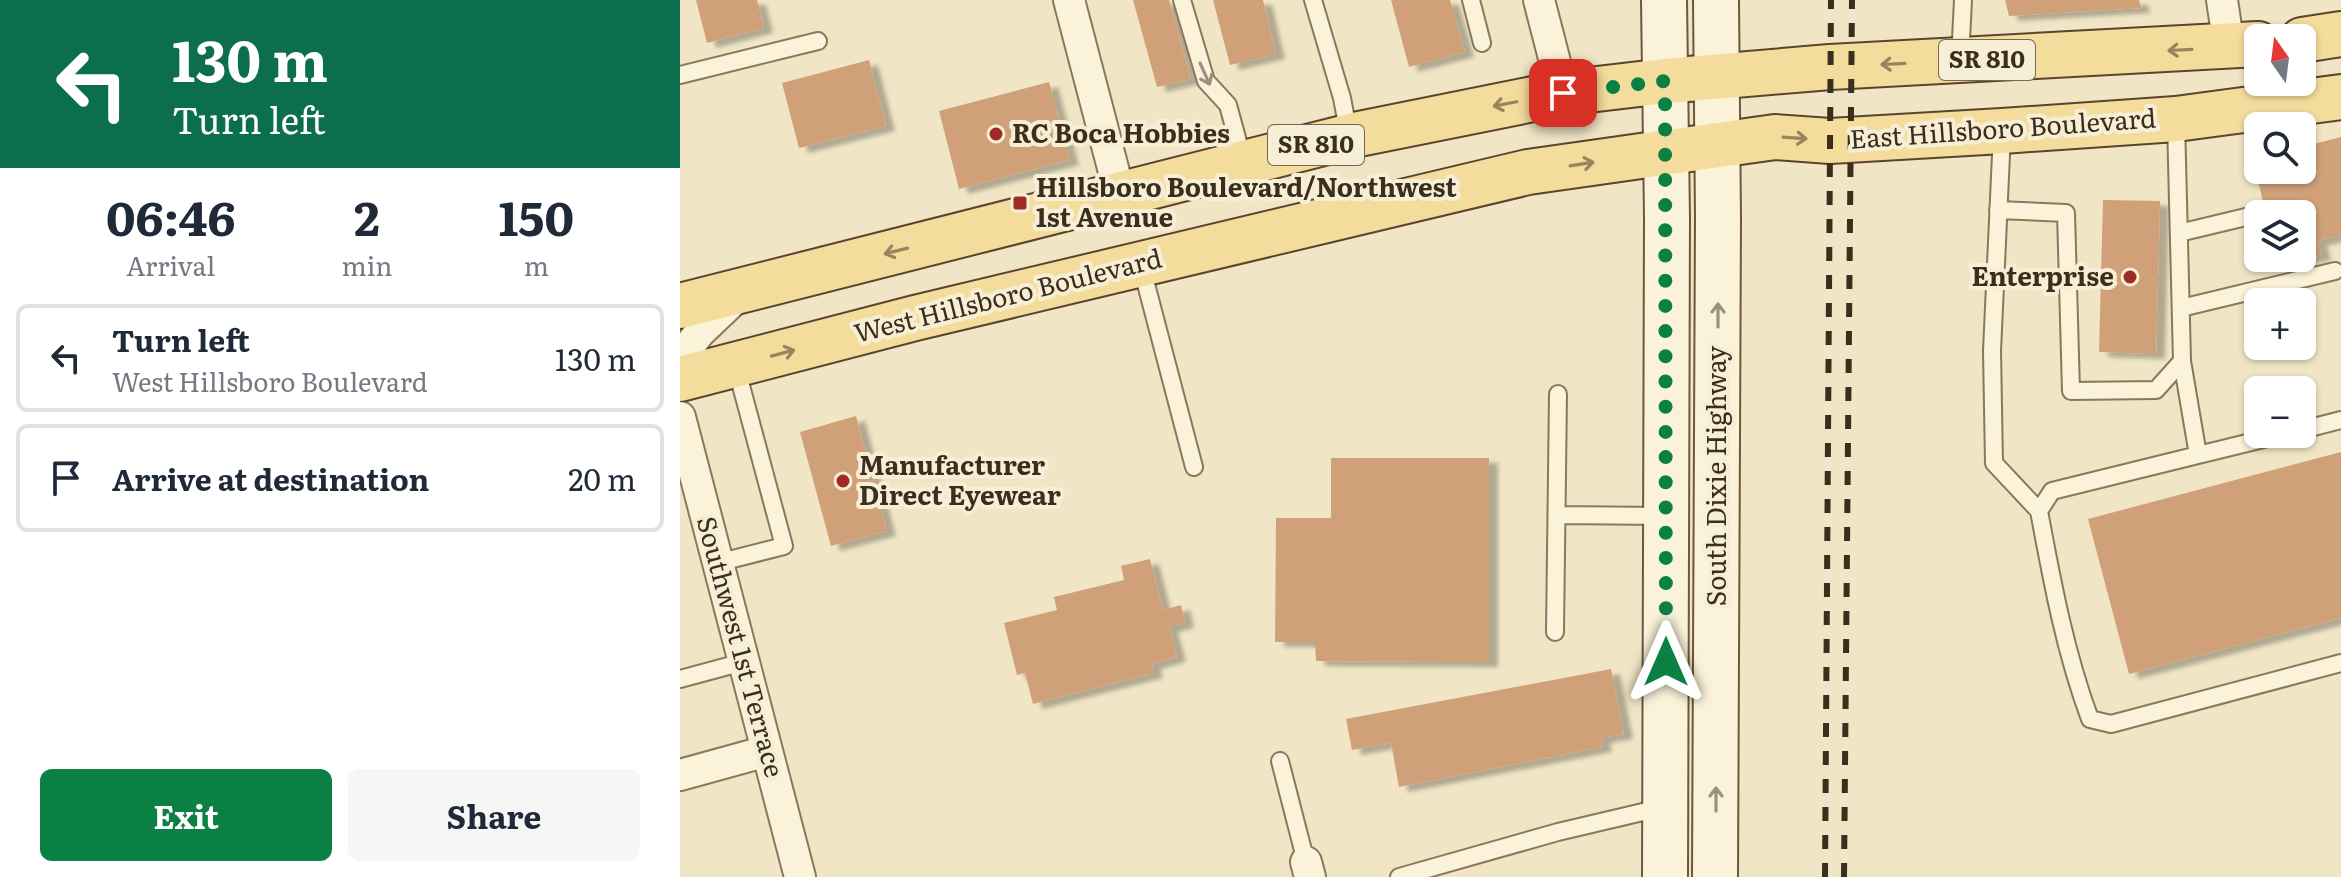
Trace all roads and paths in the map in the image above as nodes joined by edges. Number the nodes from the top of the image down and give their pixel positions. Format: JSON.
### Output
{"nodes":[{"id":1,"x":1069,"y":0,"type":"edge"},
{"id":2,"x":1182,"y":0,"type":"edge"},
{"id":3,"x":1313,"y":0,"type":"edge"},
{"id":4,"x":1471,"y":0,"type":"edge"},
{"id":5,"x":1539,"y":0,"type":"edge"},
{"id":6,"x":1664,"y":0,"type":"edge"},
{"id":7,"x":1716,"y":0,"type":"edge"},
{"id":8,"x":1963,"y":0,"type":"edge"},
{"id":9,"x":2222,"y":0,"type":"edge"},
{"id":10,"x":2341,"y":34,"type":"edge"},
{"id":11,"x":2316,"y":38,"type":"edge"},
{"id":12,"x":818,"y":41,"type":"dead end"},
{"id":13,"x":1482,"y":43,"type":"dead end"},
{"id":14,"x":2243,"y":46,"type":"edge"},
{"id":15,"x":1960,"y":61,"type":"junction"},
{"id":16,"x":680,"y":75,"type":"edge"},
{"id":17,"x":1716,"y":76,"type":"junction"},
{"id":18,"x":1665,"y":81,"type":"junction"},
{"id":19,"x":1563,"y":93,"type":"junction"},
{"id":20,"x":2341,"y":97,"type":"edge"},
{"id":21,"x":2176,"y":119,"type":"junction"},
{"id":22,"x":2002,"y":131,"type":"junction"},
{"id":23,"x":1349,"y":136,"type":"junction"},
{"id":24,"x":1717,"y":144,"type":"junction"},
{"id":25,"x":1666,"y":152,"type":"junction"},
{"id":26,"x":1244,"y":163,"type":"junction"},
{"id":27,"x":1120,"y":195,"type":"junction"},
{"id":28,"x":1998,"y":210,"type":"junction"},
{"id":29,"x":2244,"y":217,"type":"edge"},
{"id":30,"x":2179,"y":233,"type":"junction"},
{"id":31,"x":1141,"y":263,"type":"junction"},
{"id":32,"x":2335,"y":271,"type":"dead end"},
{"id":33,"x":745,"y":290,"type":"junction"},
{"id":34,"x":680,"y":306,"type":"edge"},
{"id":35,"x":2181,"y":308,"type":"junction"},
{"id":36,"x":680,"y":359,"type":"edge"},
{"id":37,"x":2182,"y":361,"type":"junction"},
{"id":38,"x":735,"y":365,"type":"junction"},
{"id":39,"x":680,"y":379,"type":"edge"},
{"id":40,"x":1558,"y":394,"type":"dead end"},
{"id":41,"x":680,"y":417,"type":"edge"},
{"id":42,"x":2341,"y":420,"type":"edge"},
{"id":43,"x":2316,"y":426,"type":"edge"},
{"id":44,"x":2244,"y":444,"type":"edge"},
{"id":45,"x":2198,"y":455,"type":"junction"},
{"id":46,"x":686,"y":461,"type":"edge"},
{"id":47,"x":1194,"y":467,"type":"dead end"},
{"id":48,"x":2039,"y":511,"type":"junction"},
{"id":49,"x":1557,"y":515,"type":"junction"},
{"id":50,"x":1667,"y":516,"type":"junction"},
{"id":51,"x":717,"y":563,"type":"junction"},
{"id":52,"x":1555,"y":632,"type":"dead end"},
{"id":53,"x":743,"y":662,"type":"junction"},
{"id":54,"x":2341,"y":663,"type":"edge"},
{"id":55,"x":680,"y":679,"type":"edge"},
{"id":56,"x":767,"y":751,"type":"junction"},
{"id":57,"x":1280,"y":761,"type":"dead end"},
{"id":58,"x":680,"y":775,"type":"edge"},
{"id":59,"x":1665,"y":807,"type":"junction"},
{"id":60,"x":1308,"y":870,"type":"edge"},
{"id":61,"x":800,"y":877,"type":"edge"},
{"id":62,"x":1399,"y":877,"type":"edge"},
{"id":63,"x":1665,"y":877,"type":"edge"},
{"id":64,"x":1715,"y":877,"type":"edge"}],
"edges":[{"from":1,"to":27,"type":"street"},
{"from":2,"to":26,"type":"lane","one_way":true},
{"from":3,"to":23,"type":"lane"},
{"from":4,"to":13,"type":"lane"},
{"from":5,"to":19,"type":"street"},
{"from":6,"to":18,"type":"main road","name":"South Dixie Highway"},
{"from":7,"to":17,"type":"main road","name":"South Dixie Highway"},
{"from":8,"to":15,"type":"lane"},
{"from":9,"to":14,"type":"street"},
{"from":10,"to":11,"type":"main road"},
{"from":12,"to":16,"type":"lane"},
{"from":14,"to":15,"type":"main road","number":"SR 810","one_way":true},
{"from":15,"to":17,"type":"main road","number":"SR 810","one_way":true},
{"from":17,"to":18,"type":"main road","number":"SR 810"},
{"from":17,"to":24,"type":"main road","name":"South Dixie Highway"},
{"from":18,"to":19,"type":"main road","number":"SR 810"},
{"from":18,"to":25,"type":"main road","name":"South Dixie Highway"},
{"from":19,"to":23,"type":"main road","number":"SR 810","one_way":true},
{"from":20,"to":21,"type":"main road","name":"East Hillsboro Boulevard"},
{"from":21,"to":22,"type":"main road","name":"East Hillsboro Boulevard"},
{"from":21,"to":30,"type":"lane"},
{"from":24,"to":22,"type":"main road","name":"East Hillsboro Boulevard","one_way":true},
{"from":22,"to":28,"type":"lane"},
{"from":23,"to":26,"type":"main road","number":"SR 810"},
{"from":24,"to":25,"type":"main road","name":"East Hillsboro Boulevard"},
{"from":64,"to":24,"type":"main road","name":"South Dixie Highway","one_way":true},
{"from":31,"to":25,"type":"main road","name":"West Hillsboro Boulevard","one_way":true},
{"from":25,"to":50,"type":"main road","name":"South Dixie Highway"},
{"from":26,"to":27,"type":"main road","number":"SR 810"},
{"from":27,"to":33,"type":"main road","number":"SR 810","one_way":true},
{"from":28,"to":37,"type":"lane"},
{"from":28,"to":48,"type":"lane"},
{"from":29,"to":30,"type":"lane"},
{"from":30,"to":35,"type":"lane"},
{"from":38,"to":31,"type":"main road","name":"West Hillsboro Boulevard","one_way":true},
{"from":31,"to":47,"type":"lane"},
{"from":32,"to":35,"type":"lane"},
{"from":33,"to":34,"type":"main road","number":"SR 810"},
{"from":33,"to":36,"type":"street"},
{"from":35,"to":37,"type":"lane"},
{"from":37,"to":45,"type":"lane"},
{"from":38,"to":39,"type":"main road","name":"West Hillsboro Boulevard"},
{"from":38,"to":51,"type":"lane"},
{"from":40,"to":49,"type":"lane"},
{"from":41,"to":46,"type":"street","name":"Southwest 1st Terrace"},
{"from":42,"to":43,"type":"lane"},
{"from":44,"to":45,"type":"lane"},
{"from":45,"to":48,"type":"lane"},
{"from":46,"to":51,"type":"street","name":"Southwest 1st Terrace"},
{"from":48,"to":54,"type":"lane"},
{"from":49,"to":50,"type":"lane"},
{"from":49,"to":52,"type":"lane"},
{"from":50,"to":59,"type":"main road","name":"South Dixie Highway"},
{"from":51,"to":53,"type":"street","name":"Southwest 1st Terrace"},
{"from":53,"to":55,"type":"lane"},
{"from":53,"to":56,"type":"street","name":"Southwest 1st Terrace"},
{"from":56,"to":58,"type":"street"},
{"from":56,"to":61,"type":"street","name":"Southwest 1st Terrace"},
{"from":57,"to":60,"type":"lane"},
{"from":59,"to":62,"type":"lane"},
{"from":59,"to":63,"type":"main road","name":"South Dixie Highway"}]}
